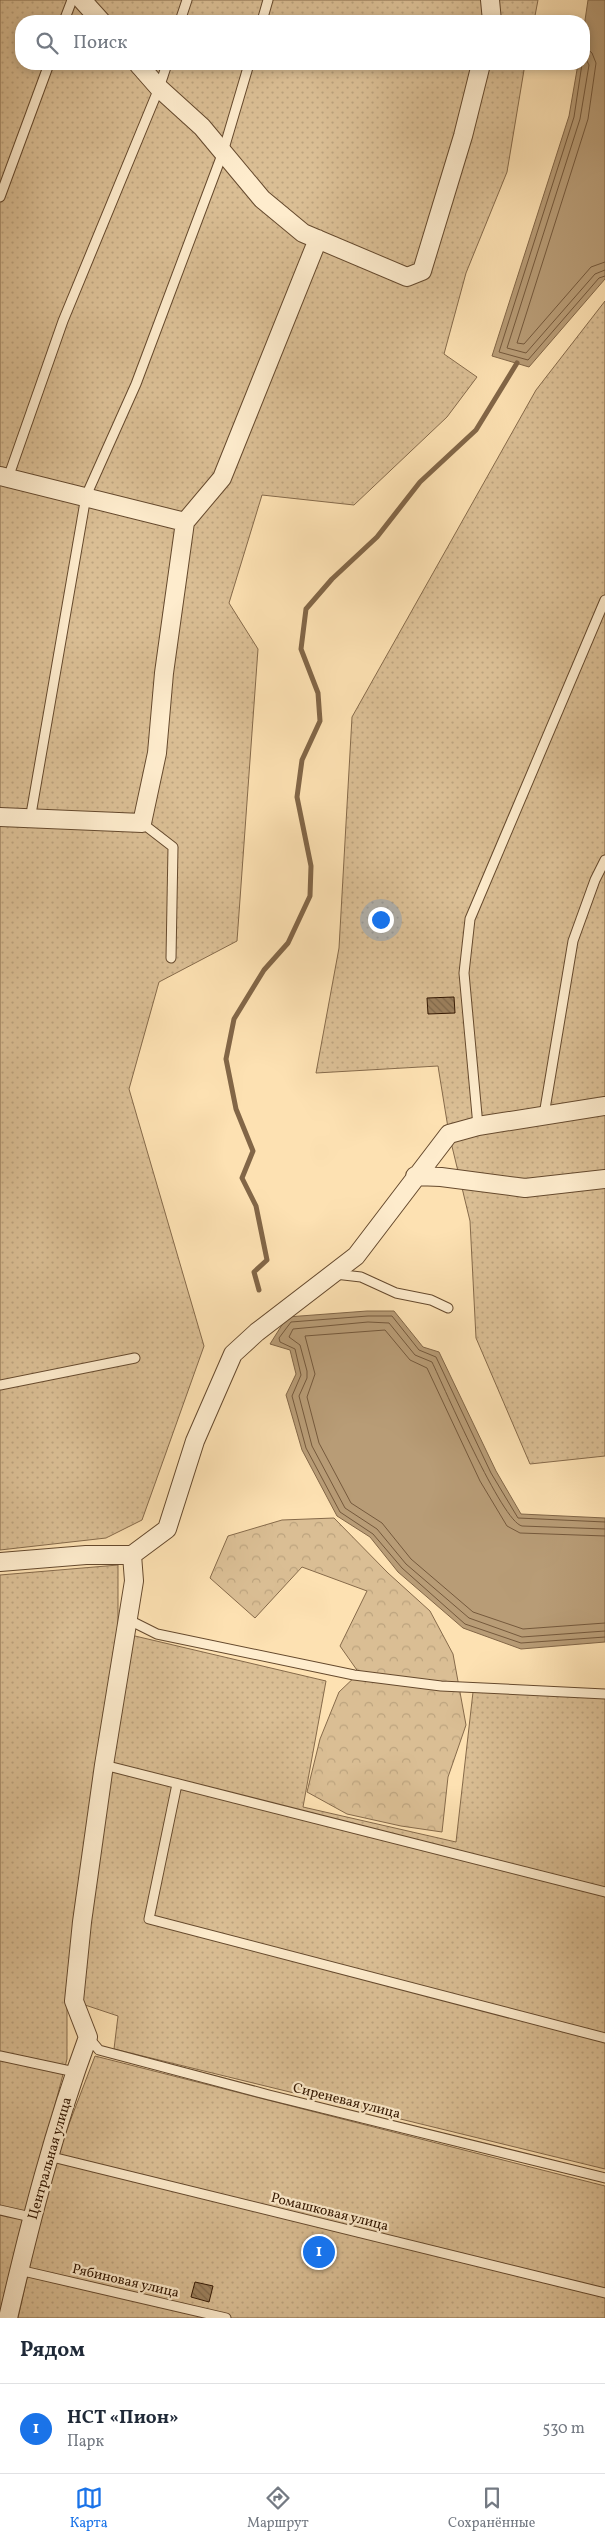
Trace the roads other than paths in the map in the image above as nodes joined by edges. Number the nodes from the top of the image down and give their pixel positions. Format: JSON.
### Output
{"nodes":[{"id":1,"x":72,"y":0,"type":"edge"},
{"id":2,"x":82,"y":0,"type":"edge"},
{"id":3,"x":187,"y":0,"type":"edge"},
{"id":4,"x":268,"y":0,"type":"edge"},
{"id":5,"x":490,"y":0,"type":"edge"},
{"id":6,"x":66,"y":15,"type":"edge"},
{"id":7,"x":96,"y":15,"type":"edge"},
{"id":8,"x":182,"y":15,"type":"edge"},
{"id":9,"x":264,"y":15,"type":"edge"},
{"id":10,"x":491,"y":15,"type":"edge"},
{"id":11,"x":47,"y":70,"type":"edge"},
{"id":12,"x":144,"y":70,"type":"edge"},
{"id":13,"x":165,"y":70,"type":"edge"},
{"id":14,"x":247,"y":70,"type":"edge"},
{"id":15,"x":479,"y":70,"type":"edge"},
{"id":16,"x":160,"y":88,"type":"junction"},
{"id":17,"x":223,"y":152,"type":"junction"},
{"id":18,"x":0,"y":197,"type":"edge"},
{"id":19,"x":318,"y":239,"type":"junction"},
{"id":20,"x":4,"y":477,"type":"edge"},
{"id":21,"x":86,"y":496,"type":"junction"},
{"id":22,"x":185,"y":522,"type":"junction"},
{"id":23,"x":605,"y":600,"type":"edge"},
{"id":24,"x":0,"y":817,"type":"edge"},
{"id":25,"x":30,"y":820,"type":"junction"},
{"id":26,"x":142,"y":823,"type":"junction"},
{"id":27,"x":605,"y":860,"type":"edge"},
{"id":28,"x":171,"y":958,"type":"dead end"},
{"id":29,"x":605,"y":1106,"type":"edge"},
{"id":30,"x":544,"y":1115,"type":"junction"},
{"id":31,"x":478,"y":1126,"type":"junction"},
{"id":32,"x":415,"y":1176,"type":"junction"},
{"id":33,"x":605,"y":1179,"type":"edge"},
{"id":34,"x":332,"y":1273,"type":"junction"},
{"id":35,"x":448,"y":1308,"type":"dead end"},
{"id":36,"x":135,"y":1358,"type":"dead end"},
{"id":37,"x":0,"y":1384,"type":"edge"},
{"id":38,"x":132,"y":1555,"type":"junction"},
{"id":39,"x":0,"y":1565,"type":"edge"},
{"id":40,"x":128,"y":1619,"type":"junction"},
{"id":41,"x":605,"y":1694,"type":"edge"},
{"id":42,"x":104,"y":1765,"type":"junction"},
{"id":43,"x":176,"y":1784,"type":"junction"},
{"id":44,"x":605,"y":1892,"type":"edge"},
{"id":45,"x":88,"y":2037,"type":"junction"},
{"id":46,"x":605,"y":2038,"type":"edge"},
{"id":47,"x":0,"y":2056,"type":"edge"},
{"id":48,"x":75,"y":2072,"type":"junction"},
{"id":49,"x":48,"y":2156,"type":"junction"},
{"id":50,"x":605,"y":2178,"type":"edge"},
{"id":51,"x":0,"y":2210,"type":"edge"},
{"id":52,"x":31,"y":2217,"type":"junction"},
{"id":53,"x":19,"y":2270,"type":"junction"},
{"id":54,"x":605,"y":2293,"type":"edge"},
{"id":55,"x":8,"y":2318,"type":"edge"},
{"id":56,"x":226,"y":2318,"type":"edge"}],
"edges":[{"from":1,"to":6,"type":"lane"},
{"from":2,"to":7,"type":"street"},
{"from":3,"to":8,"type":"lane"},
{"from":4,"to":9,"type":"lane"},
{"from":5,"to":10,"type":"street"},
{"from":11,"to":18,"type":"lane"},
{"from":12,"to":16,"type":"street"},
{"from":13,"to":16,"type":"lane"},
{"from":14,"to":17,"type":"lane"},
{"from":15,"to":19,"type":"street"},
{"from":16,"to":17,"type":"street"},
{"from":16,"to":20,"type":"lane"},
{"from":17,"to":19,"type":"street"},
{"from":17,"to":21,"type":"lane"},
{"from":19,"to":22,"type":"street"},
{"from":20,"to":21,"type":"street"},
{"from":21,"to":22,"type":"street"},
{"from":21,"to":25,"type":"lane"},
{"from":22,"to":26,"type":"street"},
{"from":23,"to":31,"type":"lane"},
{"from":24,"to":25,"type":"street"},
{"from":25,"to":26,"type":"street"},
{"from":26,"to":28,"type":"lane"},
{"from":27,"to":30,"type":"lane"},
{"from":29,"to":30,"type":"street"},
{"from":30,"to":31,"type":"street"},
{"from":31,"to":32,"type":"street"},
{"from":32,"to":33,"type":"street"},
{"from":32,"to":34,"type":"street"},
{"from":34,"to":35,"type":"lane"},
{"from":34,"to":38,"type":"street"},
{"from":36,"to":37,"type":"lane"},
{"from":38,"to":39,"type":"street"},
{"from":38,"to":40,"type":"street"},
{"from":40,"to":41,"type":"lane"},
{"from":40,"to":42,"type":"street"},
{"from":42,"to":43,"type":"lane"},
{"from":42,"to":45,"type":"street"},
{"from":43,"to":44,"type":"lane"},
{"from":43,"to":46,"type":"lane"},
{"from":45,"to":48,"type":"street","name":"Центральная улица"},
{"from":45,"to":50,"type":"lane","name":"Сиреневая улица"},
{"from":47,"to":48,"type":"lane"},
{"from":48,"to":49,"type":"street","name":"Центральная улица"},
{"from":49,"to":52,"type":"street","name":"Центральная улица"},
{"from":49,"to":54,"type":"lane","name":"Ромашковая улица"},
{"from":51,"to":52,"type":"lane"},
{"from":52,"to":53,"type":"street","name":"Центральная улица"},
{"from":53,"to":55,"type":"street","name":"Центральная улица"},
{"from":53,"to":56,"type":"lane","name":"Рябиновая улица"}]}
